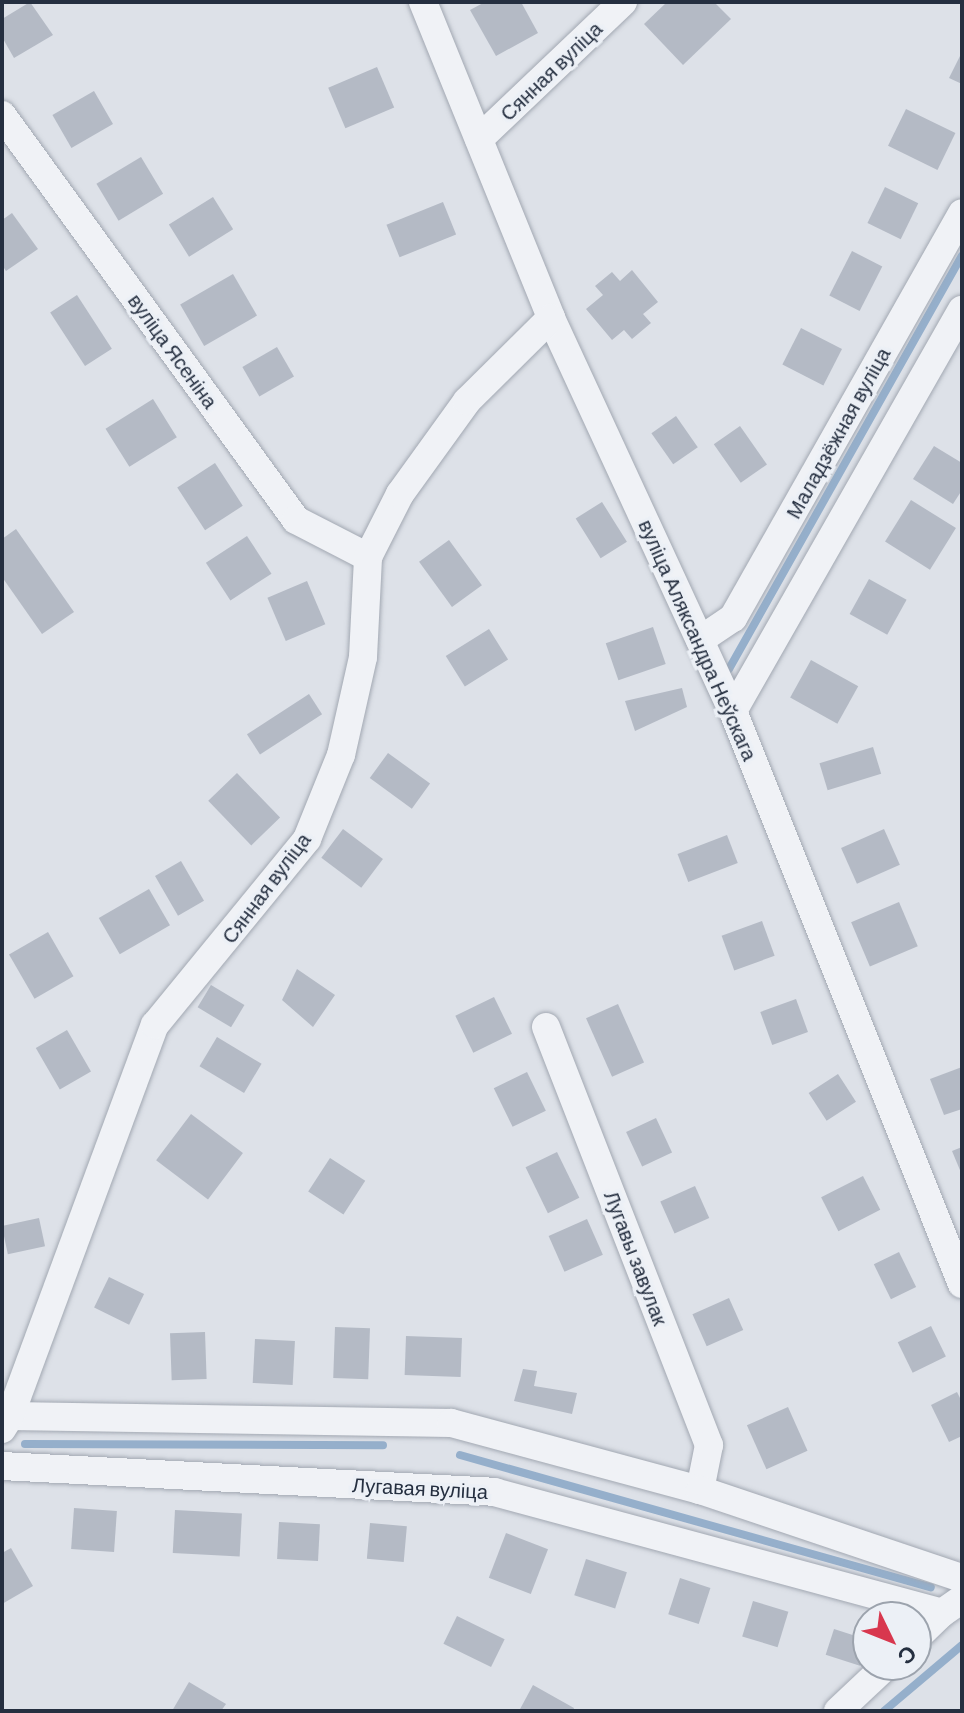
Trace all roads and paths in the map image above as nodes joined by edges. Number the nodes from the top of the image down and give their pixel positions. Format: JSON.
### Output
{"nodes":[{"id":1,"x":423,"y":2,"type":"edge"},
{"id":2,"x":623,"y":2,"type":"edge"},
{"id":3,"x":2,"y":115,"type":"edge"},
{"id":4,"x":479,"y":139,"type":"junction"},
{"id":5,"x":962,"y":213,"type":"edge"},
{"id":6,"x":962,"y":310,"type":"edge"},
{"id":7,"x":551,"y":318,"type":"junction"},
{"id":8,"x":368,"y":557,"type":"junction"},
{"id":9,"x":700,"y":640,"type":"junction"},
{"id":10,"x":733,"y":711,"type":"junction"},
{"id":11,"x":546,"y":1027,"type":"dead end"},
{"id":12,"x":962,"y":1284,"type":"edge"},
{"id":13,"x":6,"y":1422,"type":"edge"},
{"id":14,"x":2,"y":1466,"type":"edge"},
{"id":15,"x":700,"y":1490,"type":"junction"},
{"id":16,"x":962,"y":1578,"type":"edge"},
{"id":17,"x":952,"y":1606,"type":"edge"},
{"id":18,"x":932,"y":1624,"type":"edge"},
{"id":19,"x":870,"y":1681,"type":"edge"},
{"id":20,"x":838,"y":1711,"type":"edge"}],
"edges":[{"from":1,"to":4,"type":"street","name":"вуліца Аляксандра Неўскага"},
{"from":2,"to":4,"type":"street","name":"Сянная вуліца"},
{"from":3,"to":8,"type":"street","name":"вуліца Ясеніна"},
{"from":4,"to":7,"type":"street","name":"вуліца Аляксандра Неўскага"},
{"from":5,"to":9,"type":"street","name":"Маладзёжная вуліца"},
{"from":6,"to":10,"type":"street"},
{"from":7,"to":8,"type":"street","name":"Сянная вуліца"},
{"from":7,"to":9,"type":"street","name":"вуліца Аляксандра Неўскага"},
{"from":8,"to":13,"type":"street","name":"Сянная вуліца"},
{"from":9,"to":10,"type":"street","name":"вуліца Аляксандра Неўскага"},
{"from":10,"to":12,"type":"street","name":"вуліца Аляксандра Неўскага"},
{"from":11,"to":15,"type":"street","name":"Лугавы завулак"},
{"from":13,"to":15,"type":"street"},
{"from":14,"to":17,"type":"street","name":"Лугавая вуліца"},
{"from":15,"to":16,"type":"street"},
{"from":17,"to":18,"type":"street"},
{"from":19,"to":20,"type":"street"}]}
